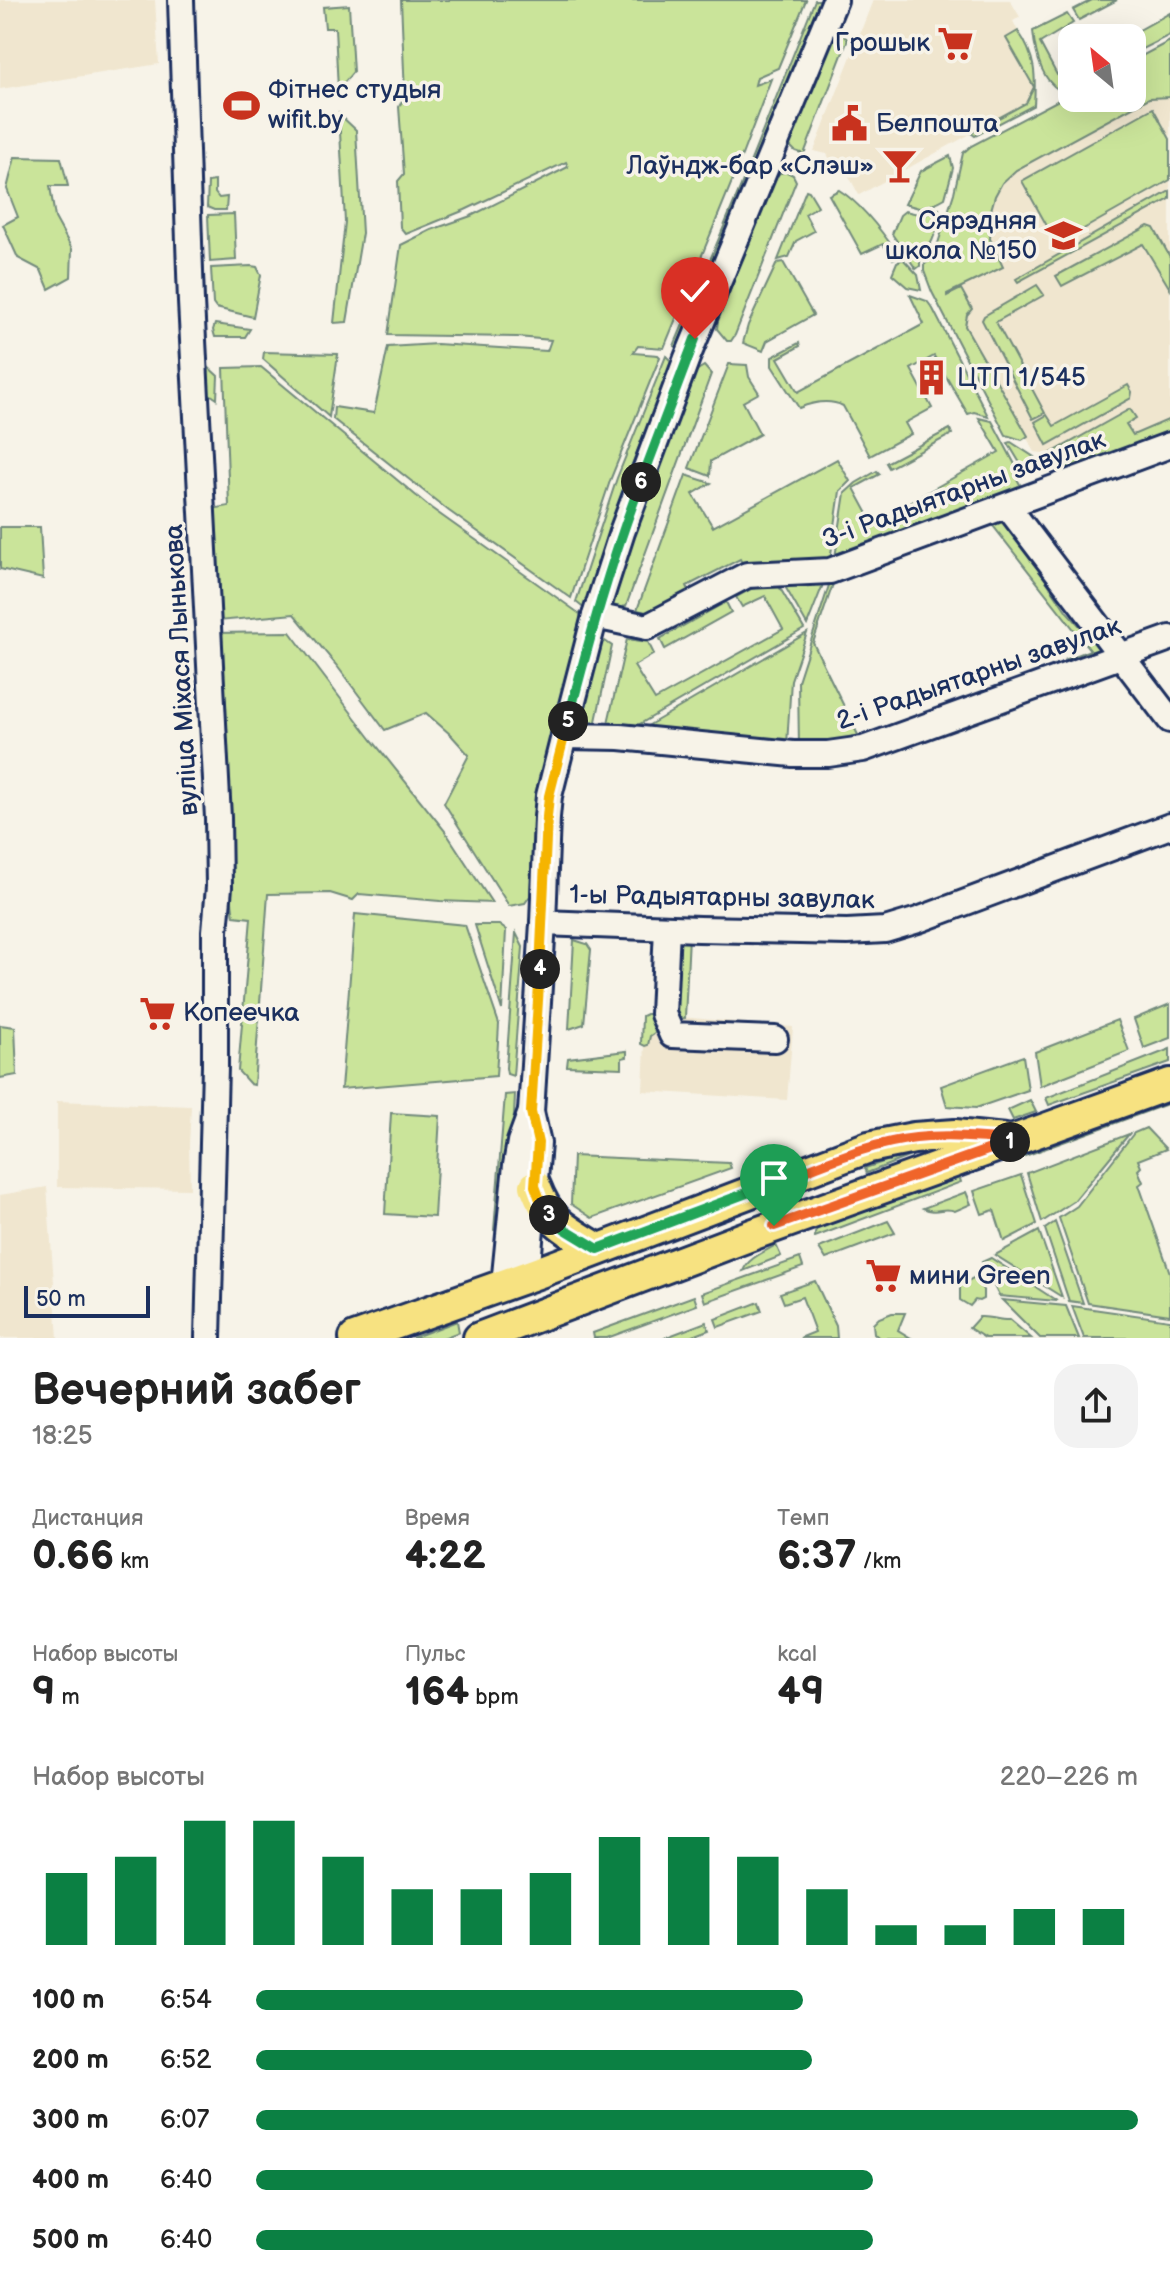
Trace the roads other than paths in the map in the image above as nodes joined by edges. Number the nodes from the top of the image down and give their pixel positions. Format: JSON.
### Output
{"nodes":[{"id":1,"x":181,"y":0,"type":"edge"},
{"id":2,"x":835,"y":0,"type":"edge"},
{"id":3,"x":1170,"y":445,"type":"edge"},
{"id":4,"x":1008,"y":507,"type":"junction"},
{"id":5,"x":595,"y":616,"type":"junction"},
{"id":6,"x":1170,"y":638,"type":"edge"},
{"id":7,"x":1122,"y":655,"type":"junction"},
{"id":8,"x":1170,"y":720,"type":"edge"},
{"id":9,"x":564,"y":736,"type":"junction"},
{"id":10,"x":1170,"y":826,"type":"edge"},
{"id":11,"x":543,"y":923,"type":"junction"},
{"id":12,"x":667,"y":928,"type":"junction"},
{"id":13,"x":775,"y":1039,"type":"dead end"},
{"id":14,"x":1170,"y":1084,"type":"edge"},
{"id":15,"x":531,"y":1112,"type":"junction"},
{"id":16,"x":1015,"y":1140,"type":"junction"},
{"id":17,"x":535,"y":1186,"type":"junction"},
{"id":18,"x":598,"y":1249,"type":"junction"},
{"id":19,"x":515,"y":1281,"type":"junction"},
{"id":20,"x":505,"y":1333,"type":"edge"},
{"id":21,"x":208,"y":1338,"type":"edge"},
{"id":22,"x":355,"y":1338,"type":"edge"}],
"edges":[{"from":1,"to":21,"type":"street","name":"вуліца Міхася Лынькова"},
{"from":2,"to":5,"type":"street"},
{"from":3,"to":4,"type":"street","name":"3-і Радыятарны завулак"},
{"from":4,"to":5,"type":"street","name":"3-і Радыятарны завулак"},
{"from":4,"to":7,"type":"street"},
{"from":5,"to":9,"type":"street"},
{"from":6,"to":7,"type":"street","name":"2-і Радыятарны завулак"},
{"from":7,"to":8,"type":"street"},
{"from":7,"to":9,"type":"street","name":"2-і Радыятарны завулак"},
{"from":9,"to":11,"type":"street"},
{"from":10,"to":12,"type":"street","name":"1-ы Радыятарны завулак"},
{"from":11,"to":12,"type":"street","name":"1-ы Радыятарны завулак"},
{"from":11,"to":15,"type":"street"},
{"from":12,"to":13,"type":"street"},
{"from":14,"to":16,"type":"main road"},
{"from":15,"to":17,"type":"street"},
{"from":15,"to":19,"type":"street"},
{"from":16,"to":18,"type":"main road"},
{"from":16,"to":20,"type":"main road"},
{"from":17,"to":18,"type":"main road"},
{"from":17,"to":19,"type":"street"},
{"from":18,"to":19,"type":"main road"},
{"from":19,"to":20,"type":"main road"},
{"from":19,"to":22,"type":"main road"}]}
